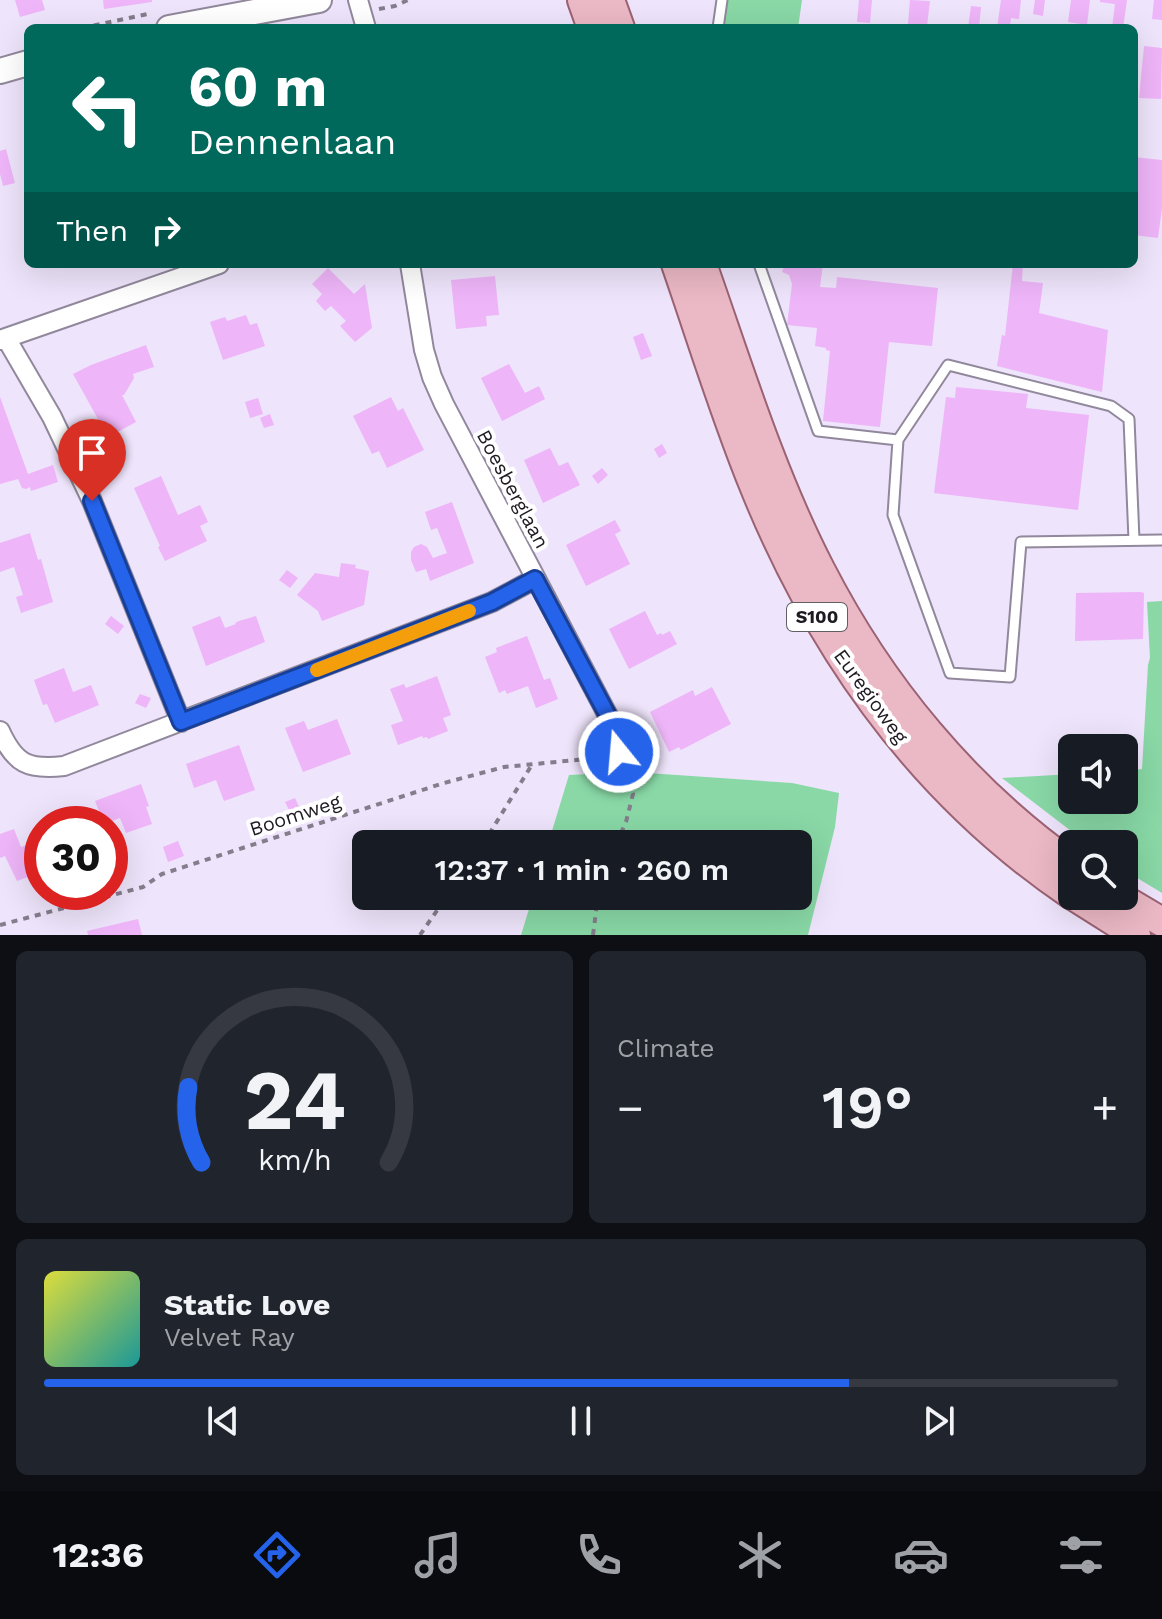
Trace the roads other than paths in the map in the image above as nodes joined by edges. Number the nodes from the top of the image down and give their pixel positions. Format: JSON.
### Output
{"nodes":[{"id":1,"x":319,"y":0,"type":"edge"},
{"id":2,"x":582,"y":0,"type":"edge"},
{"id":3,"x":610,"y":0,"type":"edge"},
{"id":4,"x":722,"y":0,"type":"edge"},
{"id":5,"x":161,"y":20,"type":"edge"},
{"id":6,"x":591,"y":24,"type":"edge"},
{"id":7,"x":619,"y":24,"type":"edge"},
{"id":8,"x":719,"y":24,"type":"edge"},
{"id":9,"x":24,"y":64,"type":"edge"},
{"id":10,"x":0,"y":71,"type":"edge"},
{"id":11,"x":207,"y":268,"type":"edge"},
{"id":12,"x":411,"y":268,"type":"edge"},
{"id":13,"x":677,"y":268,"type":"edge"},
{"id":14,"x":703,"y":268,"type":"edge"},
{"id":15,"x":760,"y":268,"type":"edge"},
{"id":16,"x":3,"y":339,"type":"edge"},
{"id":17,"x":898,"y":440,"type":"junction"},
{"id":18,"x":1134,"y":540,"type":"junction"},
{"id":19,"x":1162,"y":540,"type":"edge"},
{"id":20,"x":535,"y":579,"type":"junction"},
{"id":21,"x":181,"y":722,"type":"junction"},
{"id":22,"x":0,"y":731,"type":"edge"},
{"id":23,"x":605,"y":757,"type":"road end"},
{"id":24,"x":1058,"y":855,"type":"edge"},
{"id":25,"x":1058,"y":885,"type":"edge"},
{"id":26,"x":1138,"y":908,"type":"edge"},
{"id":27,"x":1097,"y":910,"type":"edge"},
{"id":28,"x":1162,"y":922,"type":"edge"},
{"id":29,"x":1136,"y":935,"type":"edge"}],
"edges":[{"from":1,"to":5,"type":"street"},
{"from":2,"to":6,"type":"main road"},
{"from":3,"to":7,"type":"main road"},
{"from":4,"to":8,"type":"lane"},
{"from":9,"to":10,"type":"street"},
{"from":11,"to":16,"type":"street"},
{"from":12,"to":20,"type":"street","name":"Boesberglaan"},
{"from":13,"to":25,"type":"main road","name":"Euregioweg","number":"S100"},
{"from":14,"to":24,"type":"main road","name":"Euregioweg","number":"S100"},
{"from":15,"to":17,"type":"lane"},
{"from":16,"to":21,"type":"street"},
{"from":17,"to":18,"type":"lane"},
{"from":17,"to":18,"type":"lane"},
{"from":18,"to":19,"type":"lane"},
{"from":20,"to":21,"type":"street"},
{"from":20,"to":23,"type":"street","name":"Boesberglaan"},
{"from":21,"to":22,"type":"street"},
{"from":26,"to":28,"type":"main road"},
{"from":27,"to":29,"type":"main road","name":"Euregioweg","number":"S100"}]}
